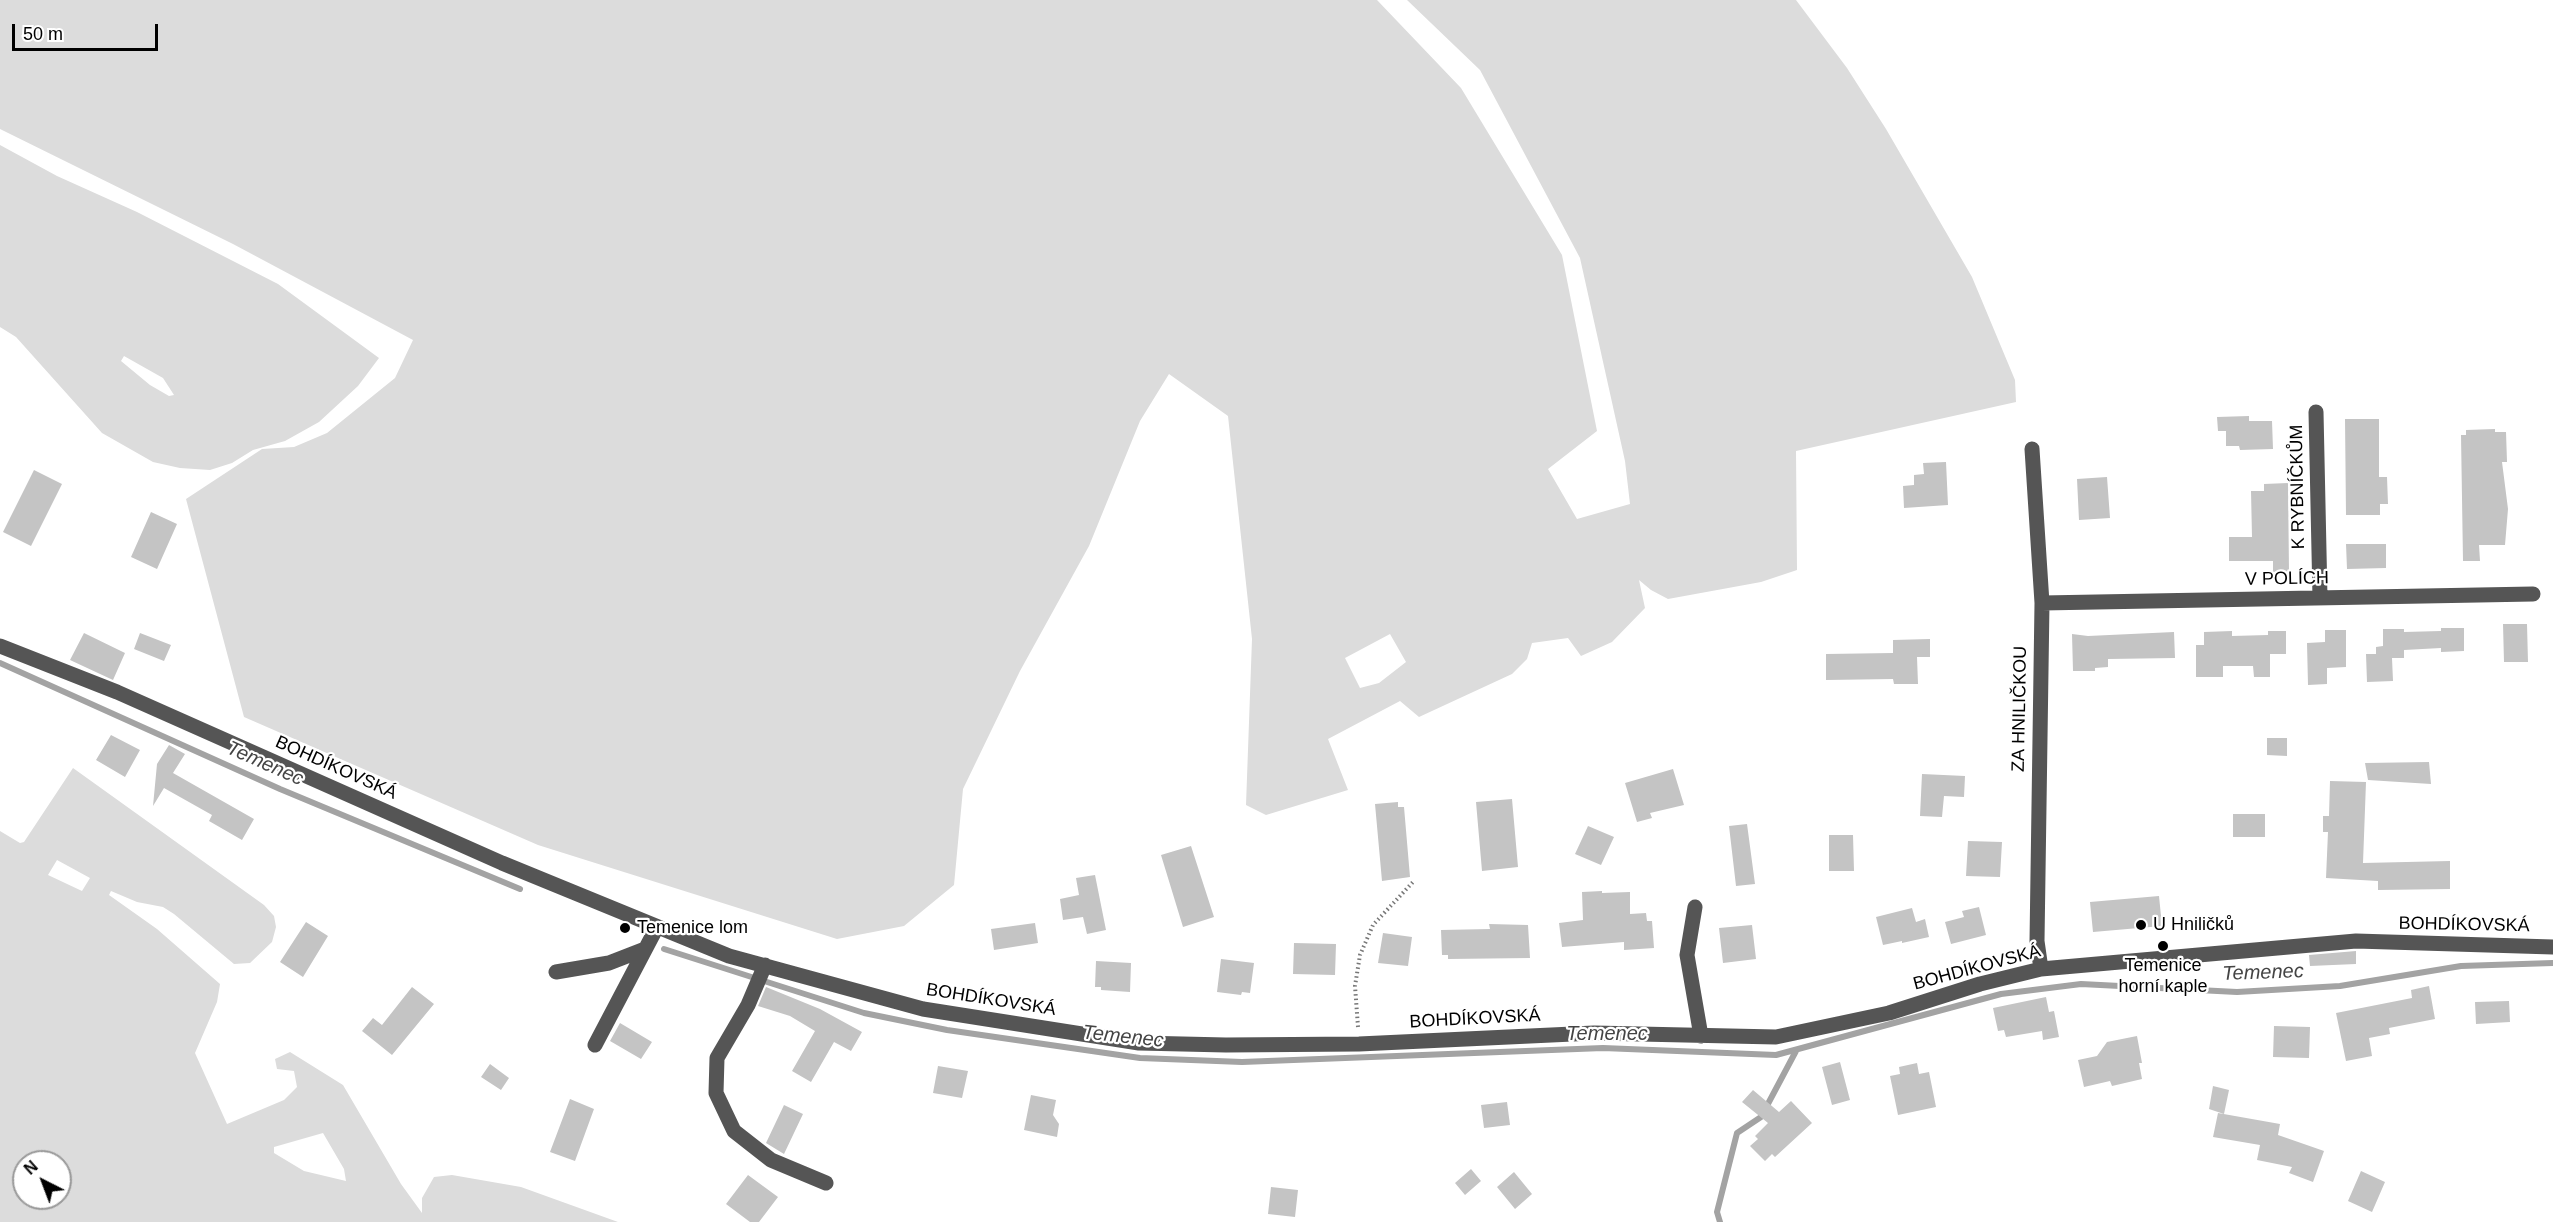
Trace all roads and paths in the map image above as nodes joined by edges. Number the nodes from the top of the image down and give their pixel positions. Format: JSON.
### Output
{"nodes":[{"id":1,"x":2316,"y":412,"type":"dead end"},
{"id":2,"x":2032,"y":449,"type":"dead end"},
{"id":3,"x":2533,"y":594,"type":"dead end"},
{"id":4,"x":2320,"y":598,"type":"junction"},
{"id":5,"x":2042,"y":603,"type":"junction"},
{"id":6,"x":0,"y":646,"type":"edge"},
{"id":7,"x":1413,"y":882,"type":"dead end"},
{"id":8,"x":1695,"y":907,"type":"dead end"},
{"id":9,"x":657,"y":927,"type":"junction"},
{"id":10,"x":2553,"y":946,"type":"edge"},
{"id":11,"x":645,"y":949,"type":"junction"},
{"id":12,"x":2041,"y":969,"type":"junction"},
{"id":13,"x":556,"y":972,"type":"dead end"},
{"id":14,"x":760,"y":975,"type":"junction"},
{"id":15,"x":1701,"y":1035,"type":"junction"},
{"id":16,"x":1359,"y":1044,"type":"junction"},
{"id":17,"x":595,"y":1046,"type":"dead end"},
{"id":18,"x":826,"y":1183,"type":"dead end"}],
"edges":[{"from":1,"to":4,"type":"street","name":"K RYBNÍČKŮM"},
{"from":2,"to":5,"type":"street","name":"ZA HNILIČKOU"},
{"from":3,"to":4,"type":"street","name":"V POLÍCH"},
{"from":4,"to":5,"type":"street","name":"V POLÍCH"},
{"from":5,"to":12,"type":"street","name":"ZA HNILIČKOU"},
{"from":6,"to":9,"type":"street","name":"BOHDÍKOVSKÁ"},
{"from":7,"to":16,"type":"path"},
{"from":8,"to":15,"type":"street"},
{"from":9,"to":11,"type":"street"},
{"from":9,"to":14,"type":"street","name":"BOHDÍKOVSKÁ"},
{"from":10,"to":12,"type":"street","name":"BOHDÍKOVSKÁ"},
{"from":11,"to":13,"type":"street"},
{"from":11,"to":17,"type":"street"},
{"from":12,"to":15,"type":"street","name":"BOHDÍKOVSKÁ"},
{"from":14,"to":16,"type":"street","name":"BOHDÍKOVSKÁ"},
{"from":14,"to":18,"type":"street"},
{"from":15,"to":16,"type":"street","name":"BOHDÍKOVSKÁ"}]}
